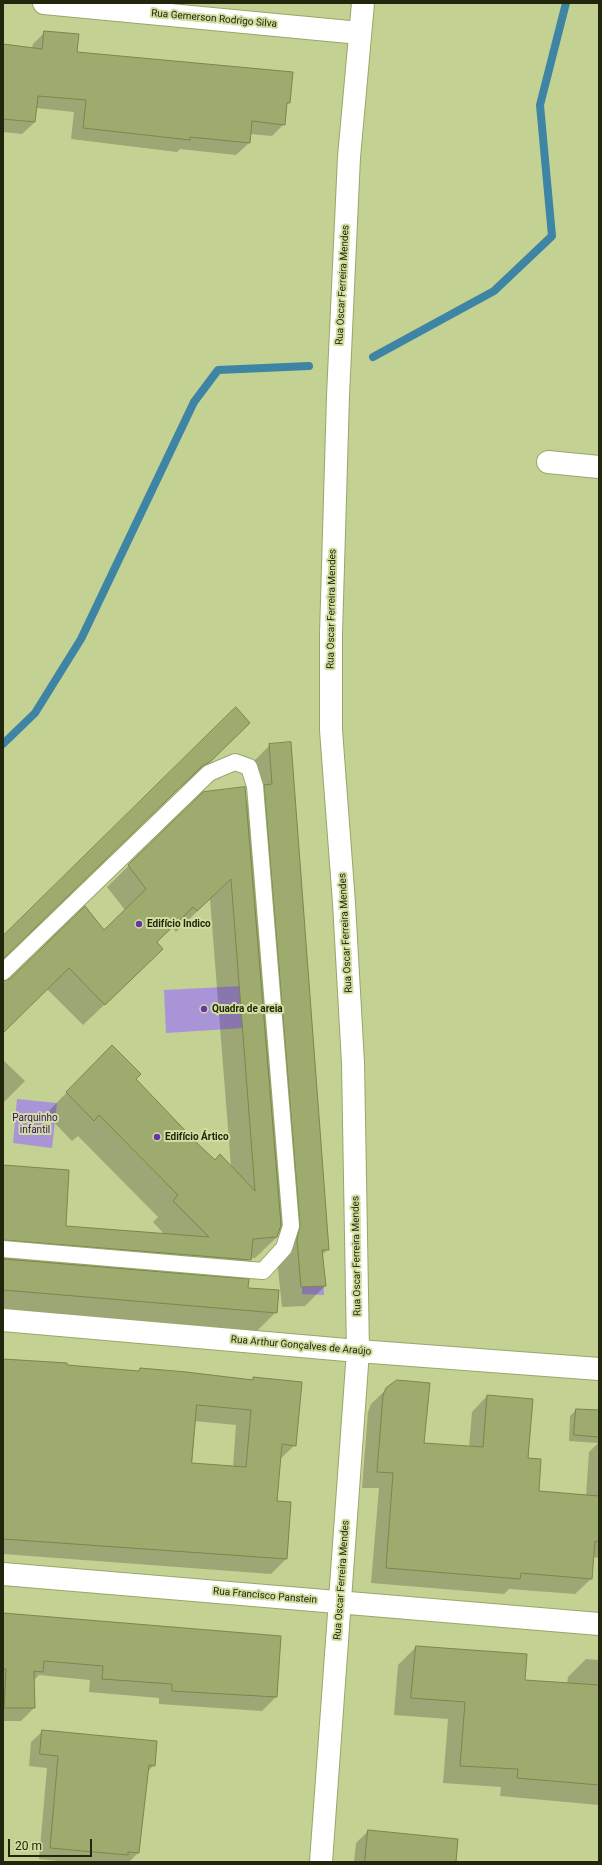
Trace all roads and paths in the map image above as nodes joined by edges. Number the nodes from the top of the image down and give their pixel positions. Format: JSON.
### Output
{"nodes":[{"id":1,"x":44,"y":3,"type":"edge"},
{"id":2,"x":363,"y":3,"type":"edge"},
{"id":3,"x":360,"y":33,"type":"junction"},
{"id":4,"x":548,"y":462,"type":"dead end"},
{"id":5,"x":599,"y":466,"type":"edge"},
{"id":6,"x":3,"y":972,"type":"edge"},
{"id":7,"x":3,"y":1249,"type":"edge"},
{"id":8,"x":3,"y":1320,"type":"edge"},
{"id":9,"x":358,"y":1351,"type":"junction"},
{"id":10,"x":599,"y":1369,"type":"edge"},
{"id":11,"x":3,"y":1574,"type":"edge"},
{"id":12,"x":340,"y":1602,"type":"junction"},
{"id":13,"x":599,"y":1624,"type":"edge"},
{"id":14,"x":321,"y":1862,"type":"edge"}],
"edges":[{"from":1,"to":3,"type":"street","name":"Rua Gemerson Rodrigo Silva"},
{"from":2,"to":3,"type":"street","name":"Rua Oscar Ferreira Mendes"},
{"from":3,"to":9,"type":"street","name":"Rua Oscar Ferreira Mendes"},
{"from":4,"to":5,"type":"street"},
{"from":6,"to":7,"type":"lane"},
{"from":8,"to":9,"type":"street","name":"Rua Arthur Gonçalves de Araújo"},
{"from":9,"to":10,"type":"street","name":"Rua Arthur Gonçalves de Araújo"},
{"from":9,"to":12,"type":"street","name":"Rua Oscar Ferreira Mendes"},
{"from":11,"to":12,"type":"street","name":"Rua Francisco Panstein"},
{"from":12,"to":13,"type":"street","name":"Rua Francisco Panstein"},
{"from":12,"to":14,"type":"street","name":"Rua Oscar Ferreira Mendes"}]}
